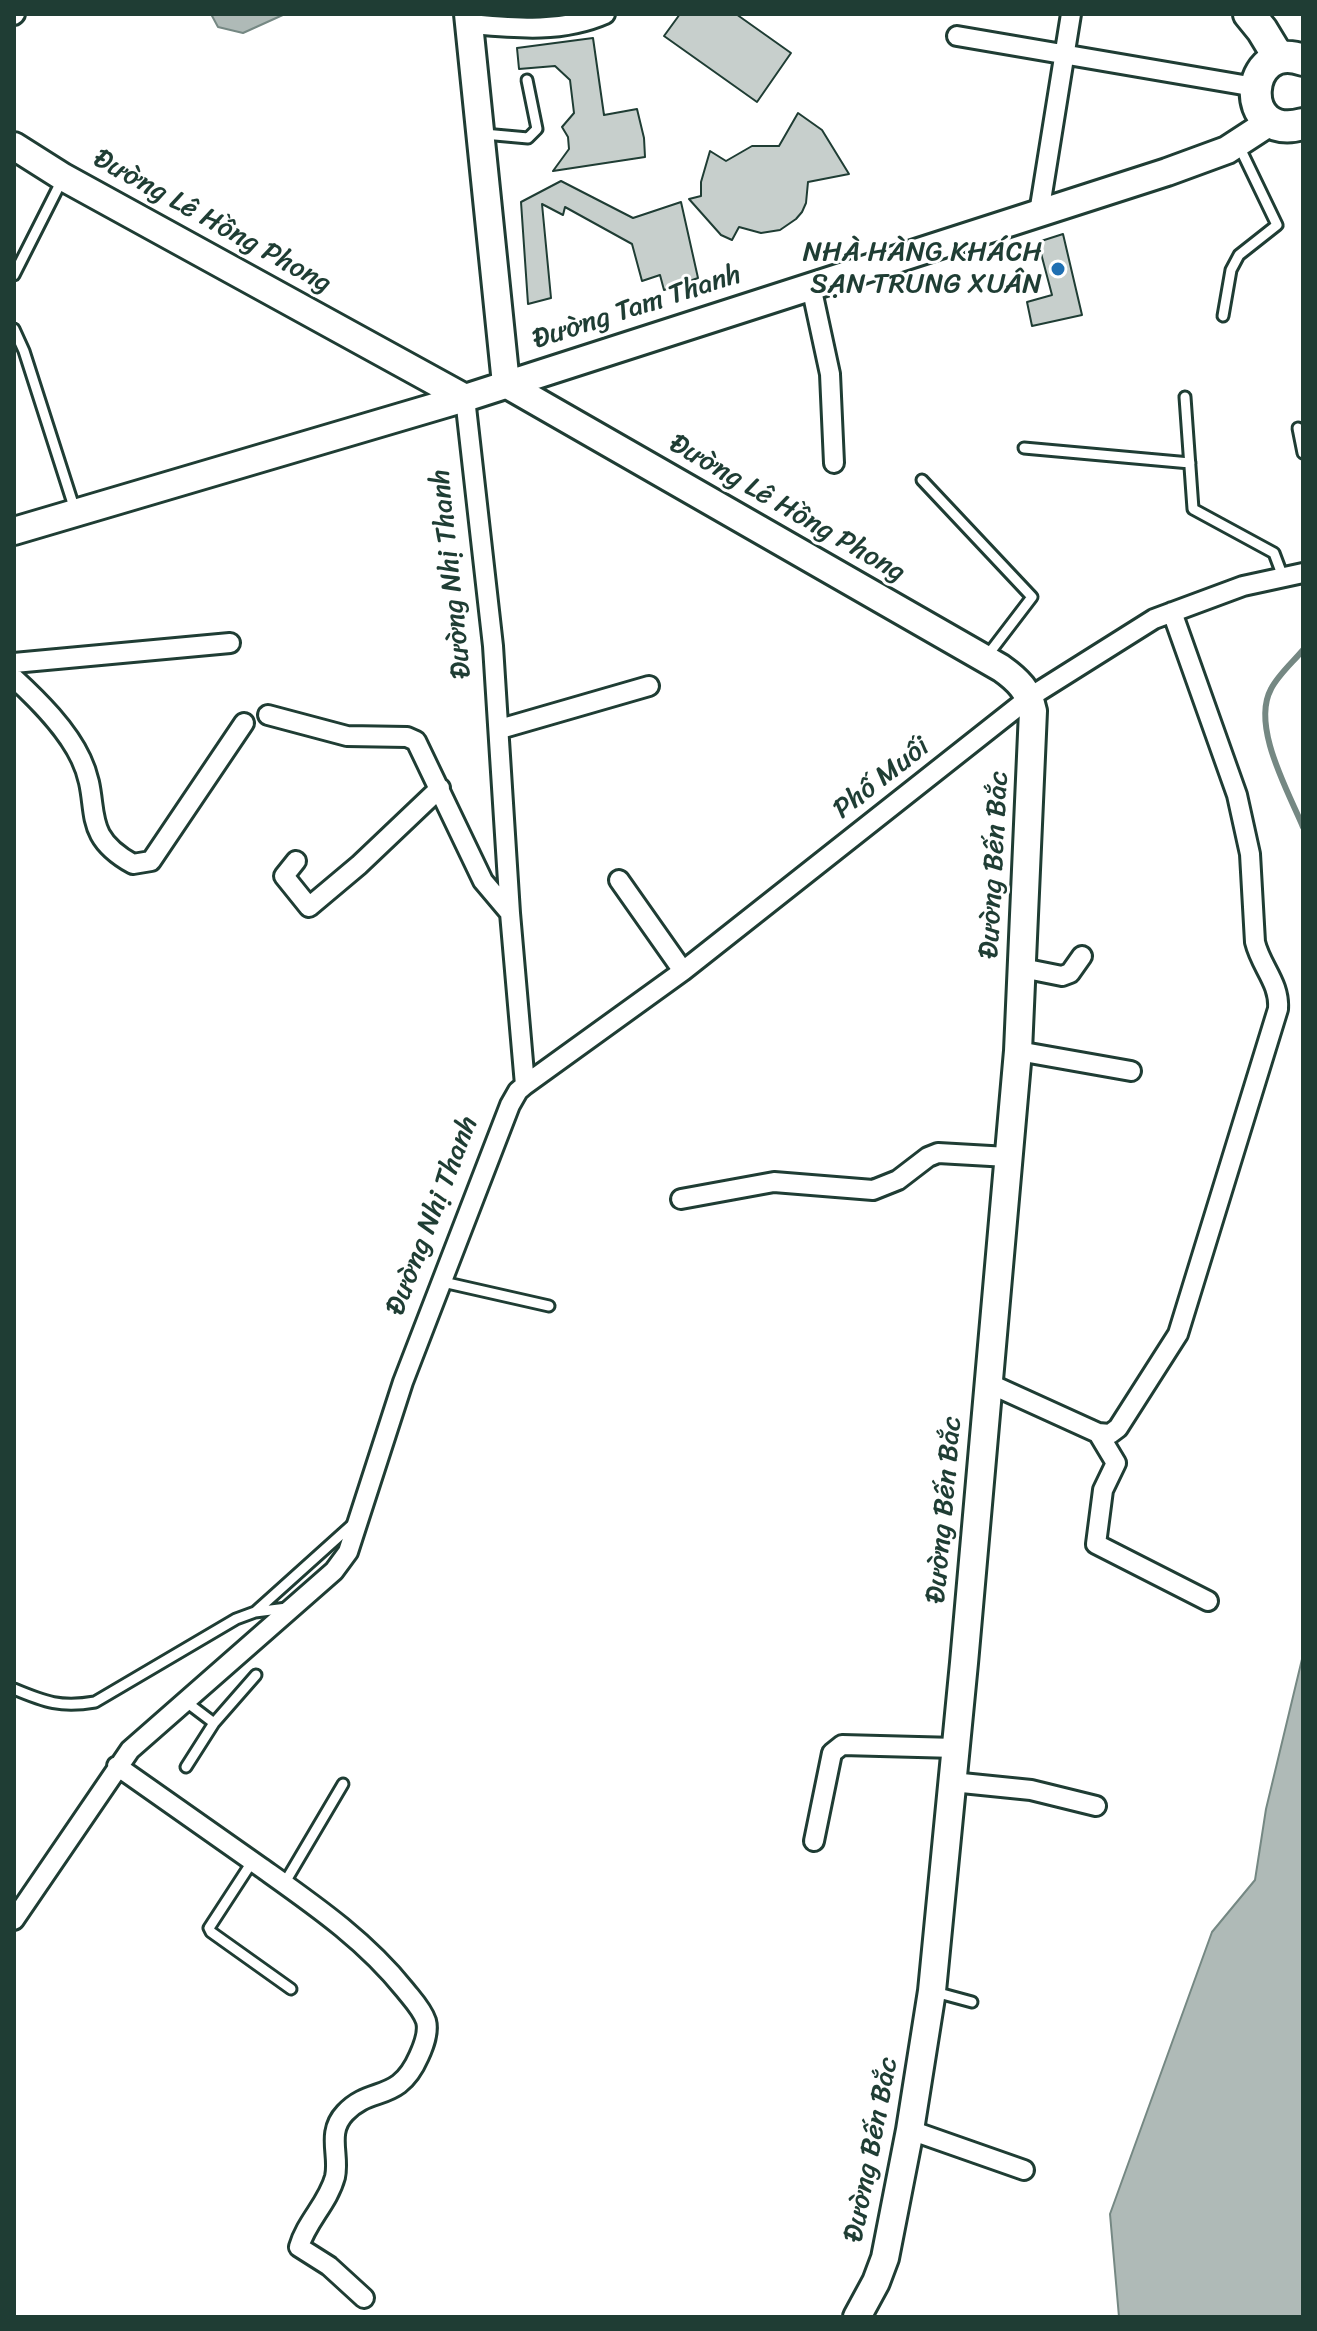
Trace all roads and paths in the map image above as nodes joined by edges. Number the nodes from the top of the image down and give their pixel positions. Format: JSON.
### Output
{"nodes":[{"id":1,"x":605,"y":14,"type":"edge"},
{"id":2,"x":1071,"y":14,"type":"edge"},
{"id":3,"x":1249,"y":14,"type":"edge"},
{"id":4,"x":469,"y":19,"type":"edge"},
{"id":5,"x":957,"y":36,"type":"dead end"},
{"id":6,"x":1065,"y":54,"type":"junction"},
{"id":7,"x":1291,"y":59,"type":"edge"},
{"id":8,"x":527,"y":80,"type":"dead end"},
{"id":9,"x":1255,"y":87,"type":"junction"},
{"id":10,"x":1270,"y":122,"type":"junction"},
{"id":11,"x":1303,"y":124,"type":"edge"},
{"id":12,"x":481,"y":134,"type":"junction"},
{"id":13,"x":1237,"y":143,"type":"junction"},
{"id":14,"x":14,"y":146,"type":"edge"},
{"id":15,"x":63,"y":177,"type":"junction"},
{"id":16,"x":1039,"y":213,"type":"junction"},
{"id":17,"x":14,"y":275,"type":"edge"},
{"id":18,"x":811,"y":286,"type":"junction"},
{"id":19,"x":1223,"y":316,"type":"dead end"},
{"id":20,"x":16,"y":331,"type":"edge"},
{"id":21,"x":506,"y":384,"type":"junction"},
{"id":22,"x":1185,"y":397,"type":"dead end"},
{"id":23,"x":465,"y":398,"type":"junction"},
{"id":24,"x":1298,"y":428,"type":"dead end"},
{"id":25,"x":1024,"y":448,"type":"dead end"},
{"id":26,"x":1303,"y":453,"type":"edge"},
{"id":27,"x":834,"y":463,"type":"dead end"},
{"id":28,"x":1190,"y":463,"type":"junction"},
{"id":29,"x":922,"y":480,"type":"dead end"},
{"id":30,"x":77,"y":513,"type":"junction"},
{"id":31,"x":14,"y":531,"type":"edge"},
{"id":32,"x":1303,"y":573,"type":"edge"},
{"id":33,"x":1283,"y":577,"type":"junction"},
{"id":34,"x":1172,"y":612,"type":"junction"},
{"id":35,"x":230,"y":643,"type":"dead end"},
{"id":36,"x":985,"y":659,"type":"junction"},
{"id":37,"x":14,"y":663,"type":"edge"},
{"id":38,"x":14,"y":678,"type":"edge"},
{"id":39,"x":649,"y":686,"type":"dead end"},
{"id":40,"x":1030,"y":697,"type":"junction"},
{"id":41,"x":268,"y":715,"type":"dead end"},
{"id":42,"x":244,"y":723,"type":"dead end"},
{"id":43,"x":500,"y":729,"type":"junction"},
{"id":44,"x":440,"y":788,"type":"junction"},
{"id":45,"x":296,"y":861,"type":"dead end"},
{"id":46,"x":619,"y":880,"type":"dead end"},
{"id":47,"x":510,"y":913,"type":"junction"},
{"id":48,"x":1082,"y":956,"type":"dead end"},
{"id":49,"x":1022,"y":968,"type":"junction"},
{"id":50,"x":683,"y":971,"type":"junction"},
{"id":51,"x":1018,"y":1051,"type":"junction"},
{"id":52,"x":1131,"y":1071,"type":"dead end"},
{"id":53,"x":525,"y":1085,"type":"junction"},
{"id":54,"x":1008,"y":1157,"type":"junction"},
{"id":55,"x":681,"y":1199,"type":"dead end"},
{"id":56,"x":443,"y":1282,"type":"junction"},
{"id":57,"x":549,"y":1306,"type":"dead end"},
{"id":58,"x":988,"y":1383,"type":"junction"},
{"id":59,"x":1098,"y":1433,"type":"junction"},
{"id":60,"x":359,"y":1518,"type":"junction"},
{"id":61,"x":1208,"y":1601,"type":"dead end"},
{"id":62,"x":293,"y":1607,"type":"junction"},
{"id":63,"x":255,"y":1612,"type":"junction"},
{"id":64,"x":256,"y":1675,"type":"dead end"},
{"id":65,"x":14,"y":1689,"type":"edge"},
{"id":66,"x":185,"y":1701,"type":"junction"},
{"id":67,"x":214,"y":1723,"type":"junction"},
{"id":68,"x":956,"y":1748,"type":"junction"},
{"id":69,"x":117,"y":1766,"type":"junction"},
{"id":70,"x":186,"y":1767,"type":"dead end"},
{"id":71,"x":952,"y":1782,"type":"junction"},
{"id":72,"x":343,"y":1784,"type":"dead end"},
{"id":73,"x":1096,"y":1806,"type":"dead end"},
{"id":74,"x":814,"y":1841,"type":"dead end"},
{"id":75,"x":252,"y":1862,"type":"junction"},
{"id":76,"x":284,"y":1884,"type":"junction"},
{"id":77,"x":14,"y":1920,"type":"edge"},
{"id":78,"x":291,"y":1989,"type":"dead end"},
{"id":79,"x":932,"y":1991,"type":"junction"},
{"id":80,"x":972,"y":2002,"type":"dead end"},
{"id":81,"x":910,"y":2130,"type":"junction"},
{"id":82,"x":1024,"y":2170,"type":"dead end"},
{"id":83,"x":364,"y":2298,"type":"dead end"},
{"id":84,"x":857,"y":2317,"type":"edge"}],
"edges":[{"from":1,"to":4,"type":"street"},
{"from":2,"to":6,"type":"street"},
{"from":3,"to":7,"type":"main road"},
{"from":4,"to":12,"type":"main road"},
{"from":5,"to":6,"type":"street"},
{"from":6,"to":9,"type":"street"},
{"from":6,"to":16,"type":"street"},
{"from":7,"to":9,"type":"main road"},
{"from":8,"to":12,"type":"lane"},
{"from":9,"to":10,"type":"main road"},
{"from":10,"to":11,"type":"main road"},
{"from":10,"to":13,"type":"main road","name":"Đường Tam Thanh"},
{"from":12,"to":21,"type":"main road"},
{"from":13,"to":16,"type":"main road","name":"Đường Tam Thanh"},
{"from":13,"to":19,"type":"lane"},
{"from":14,"to":15,"type":"main road","name":"Đường Lê Hồng Phong"},
{"from":15,"to":17,"type":"lane"},
{"from":15,"to":23,"type":"main road","name":"Đường Lê Hồng Phong"},
{"from":16,"to":18,"type":"main road","name":"Đường Tam Thanh"},
{"from":18,"to":21,"type":"main road","name":"Đường Tam Thanh"},
{"from":18,"to":27,"type":"street"},
{"from":20,"to":30,"type":"lane"},
{"from":21,"to":23,"type":"main road","name":"Đường Tam Thanh"},
{"from":21,"to":36,"type":"main road","name":"Đường Lê Hồng Phong"},
{"from":22,"to":28,"type":"lane"},
{"from":23,"to":30,"type":"main road","name":"Đường Tam Thanh"},
{"from":23,"to":43,"type":"street","name":"Đường Nhị Thanh"},
{"from":24,"to":26,"type":"lane"},
{"from":25,"to":28,"type":"lane"},
{"from":28,"to":33,"type":"lane"},
{"from":29,"to":36,"type":"lane"},
{"from":30,"to":31,"type":"main road","name":"Đường Tam Thanh"},
{"from":32,"to":33,"type":"street","name":"Phố Muối"},
{"from":33,"to":34,"type":"street","name":"Phố Muối"},
{"from":34,"to":40,"type":"street","name":"Phố Muối"},
{"from":34,"to":59,"type":"street"},
{"from":35,"to":37,"type":"street"},
{"from":36,"to":40,"type":"main road","name":"Đường Lê Hồng Phong"},
{"from":38,"to":42,"type":"street"},
{"from":39,"to":43,"type":"street"},
{"from":40,"to":49,"type":"main road","name":"Đường Bến Bắc"},
{"from":40,"to":50,"type":"street","name":"Phố Muối"},
{"from":41,"to":44,"type":"street"},
{"from":43,"to":47,"type":"street","name":"Đường Nhị Thanh"},
{"from":44,"to":45,"type":"street"},
{"from":44,"to":47,"type":"street"},
{"from":46,"to":50,"type":"street"},
{"from":47,"to":53,"type":"street","name":"Đường Nhị Thanh"},
{"from":48,"to":49,"type":"street"},
{"from":49,"to":51,"type":"main road","name":"Đường Bến Bắc"},
{"from":50,"to":53,"type":"street","name":"Phố Muối"},
{"from":51,"to":52,"type":"street"},
{"from":51,"to":54,"type":"main road","name":"Đường Bến Bắc"},
{"from":53,"to":56,"type":"street","name":"Đường Nhị Thanh"},
{"from":54,"to":55,"type":"street"},
{"from":54,"to":58,"type":"main road","name":"Đường Bến Bắc"},
{"from":56,"to":57,"type":"lane"},
{"from":56,"to":60,"type":"street","name":"Đường Nhị Thanh"},
{"from":58,"to":59,"type":"street"},
{"from":58,"to":68,"type":"main road","name":"Đường Bến Bắc"},
{"from":59,"to":61,"type":"street"},
{"from":60,"to":62,"type":"street","name":"Đường Nhị Thanh"},
{"from":60,"to":63,"type":"lane"},
{"from":62,"to":63,"type":"lane"},
{"from":62,"to":66,"type":"street","name":"Đường Nhị Thanh"},
{"from":63,"to":65,"type":"lane"},
{"from":64,"to":67,"type":"lane"},
{"from":66,"to":67,"type":"lane"},
{"from":66,"to":69,"type":"street","name":"Đường Nhị Thanh"},
{"from":67,"to":70,"type":"lane"},
{"from":68,"to":71,"type":"main road","name":"Đường Bến Bắc"},
{"from":68,"to":74,"type":"street"},
{"from":69,"to":75,"type":"street"},
{"from":69,"to":77,"type":"street","name":"Đường Nhị Thanh"},
{"from":71,"to":73,"type":"street"},
{"from":71,"to":79,"type":"main road","name":"Đường Bến Bắc"},
{"from":72,"to":76,"type":"lane"},
{"from":75,"to":76,"type":"street"},
{"from":75,"to":78,"type":"lane"},
{"from":76,"to":83,"type":"street"},
{"from":79,"to":80,"type":"lane"},
{"from":79,"to":81,"type":"main road","name":"Đường Bến Bắc"},
{"from":81,"to":82,"type":"street"},
{"from":81,"to":84,"type":"main road","name":"Đường Bến Bắc"}]}
